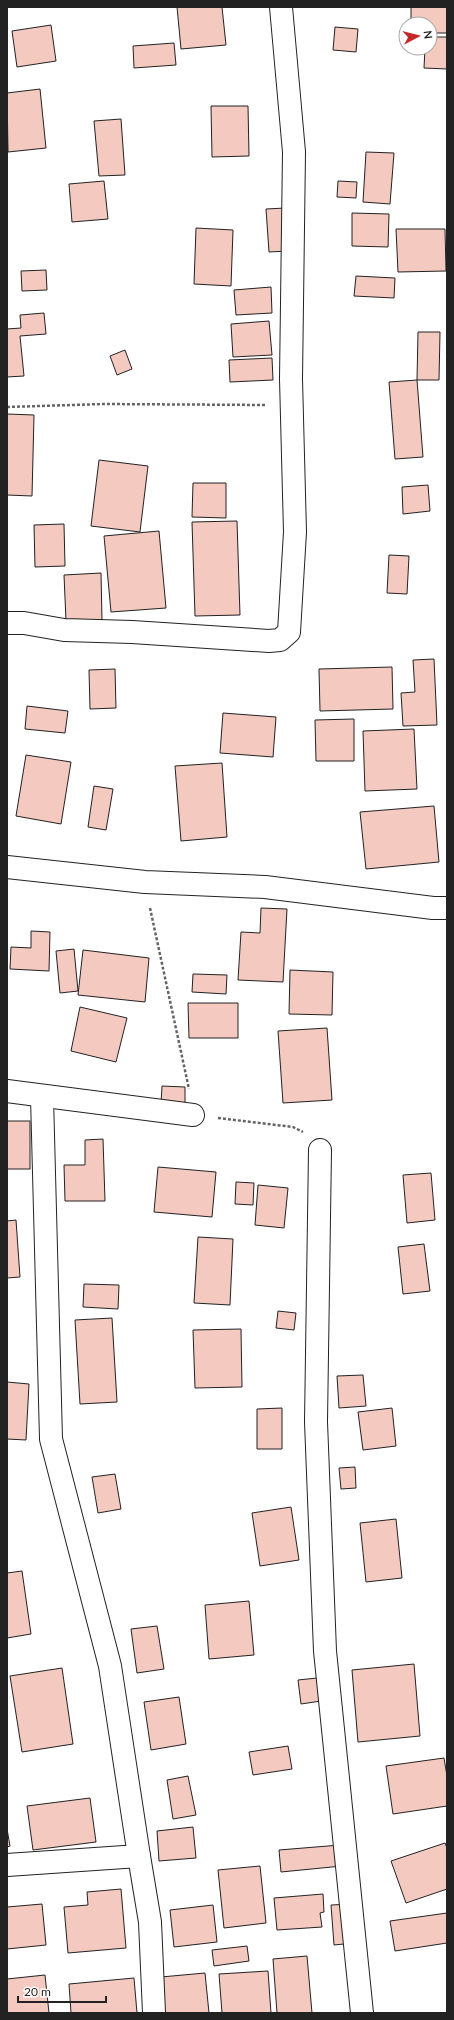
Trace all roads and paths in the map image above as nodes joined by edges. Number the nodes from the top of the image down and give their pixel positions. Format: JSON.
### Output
{"nodes":[{"id":1,"x":281,"y":7,"type":"edge"},
{"id":2,"x":292,"y":405,"type":"junction"},
{"id":3,"x":7,"y":406,"type":"edge"},
{"id":4,"x":7,"y":623,"type":"edge"},
{"id":5,"x":7,"y":867,"type":"edge"},
{"id":6,"x":144,"y":882,"type":"junction"},
{"id":7,"x":447,"y":908,"type":"edge"},
{"id":8,"x":7,"y":1091,"type":"edge"},
{"id":9,"x":42,"y":1097,"type":"junction"},
{"id":10,"x":193,"y":1115,"type":"junction"},
{"id":11,"x":320,"y":1150,"type":"joint"},
{"id":12,"x":139,"y":1856,"type":"junction"},
{"id":13,"x":7,"y":1865,"type":"edge"},
{"id":14,"x":154,"y":2013,"type":"edge"},
{"id":15,"x":362,"y":2013,"type":"edge"}],
"edges":[{"from":1,"to":2,"type":"street"},
{"from":2,"to":3,"type":"path"},
{"from":2,"to":4,"type":"street"},
{"from":5,"to":6,"type":"street"},
{"from":6,"to":7,"type":"street"},
{"from":6,"to":10,"type":"path"},
{"from":8,"to":9,"type":"street"},
{"from":9,"to":10,"type":"street"},
{"from":9,"to":12,"type":"street"},
{"from":10,"to":11,"type":"path"},
{"from":11,"to":15,"type":"street"},
{"from":12,"to":13,"type":"street"},
{"from":12,"to":14,"type":"street"}]}
